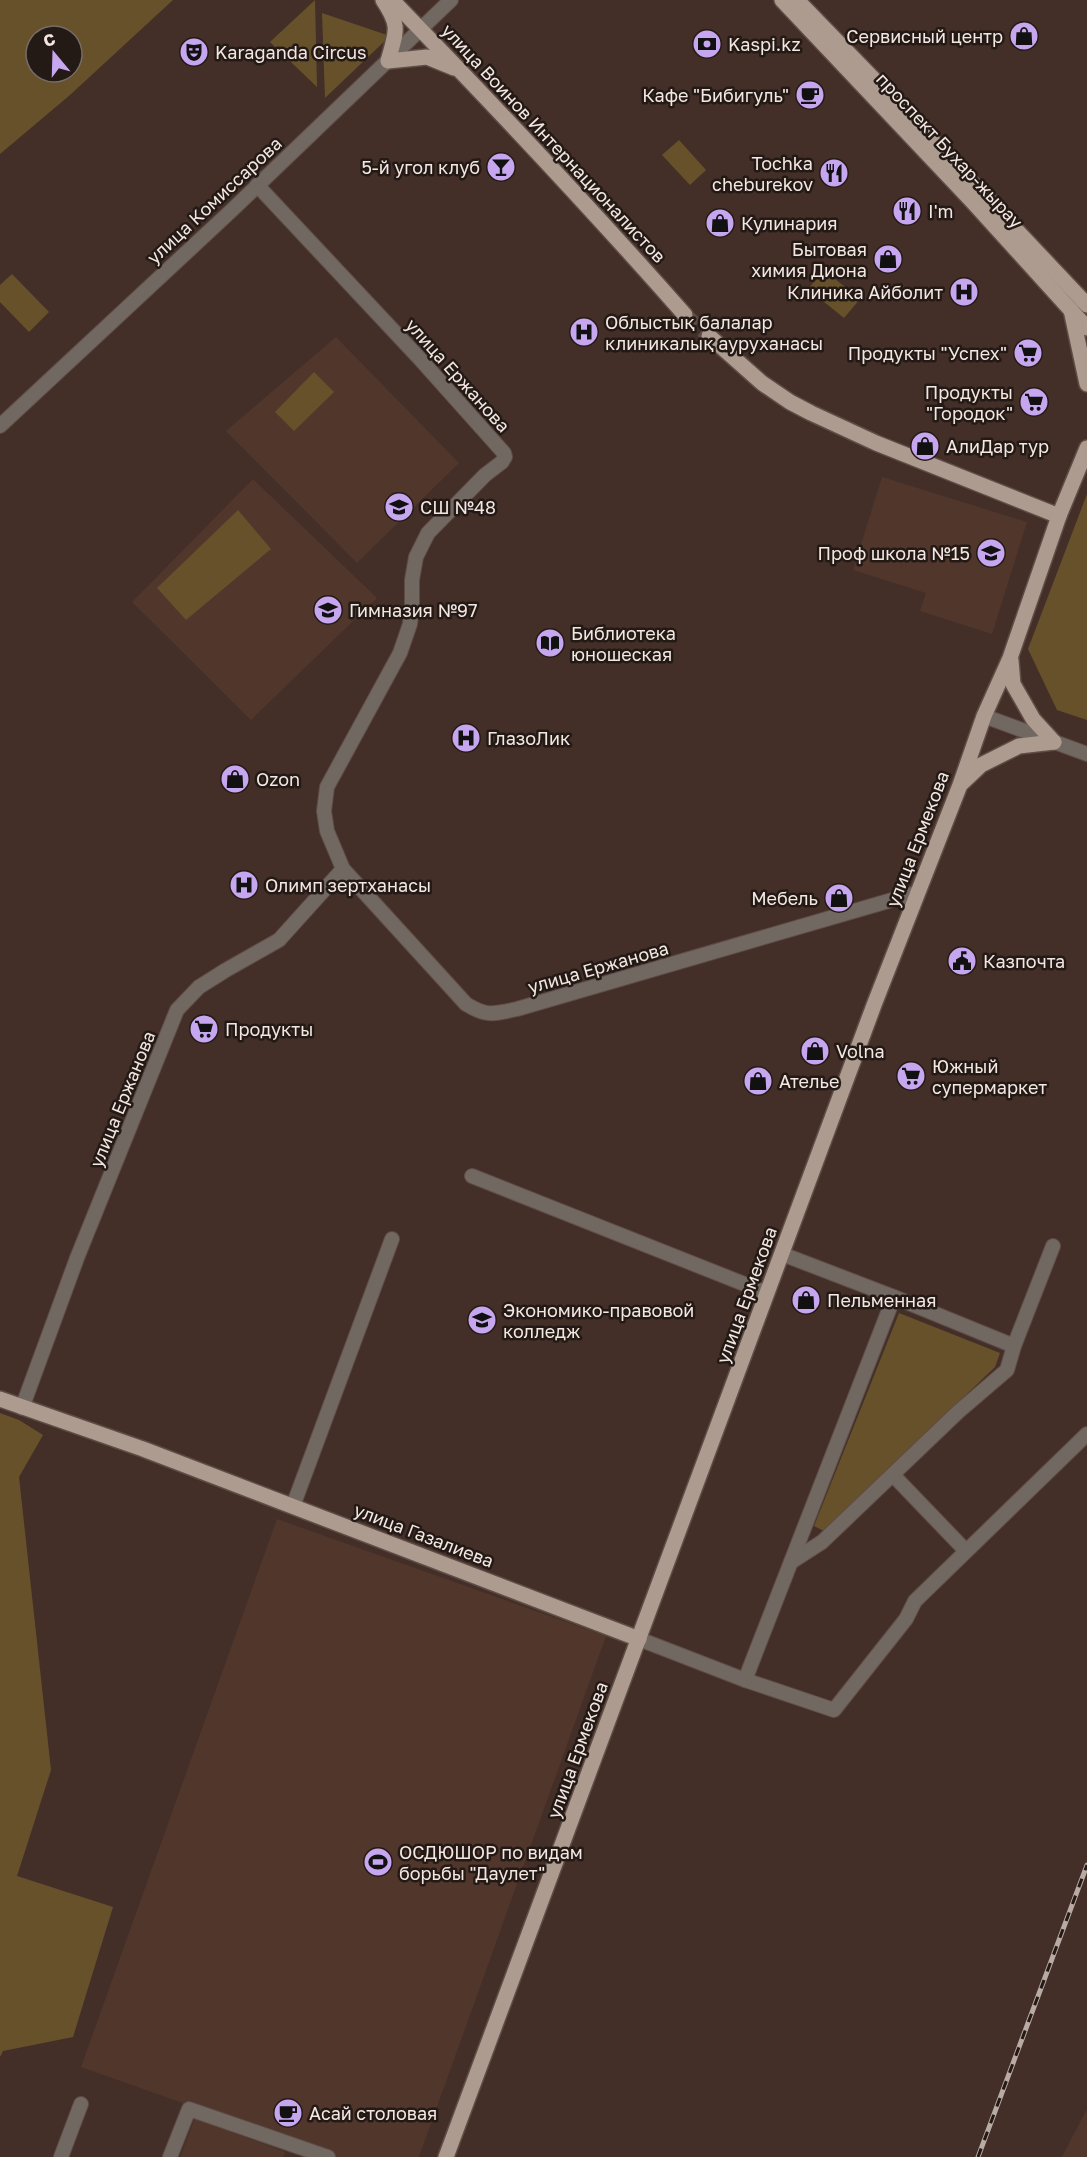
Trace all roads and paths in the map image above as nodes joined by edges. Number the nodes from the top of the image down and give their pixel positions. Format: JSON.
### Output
{"nodes":[{"id":1,"x":383,"y":0,"type":"edge"},
{"id":2,"x":392,"y":0,"type":"edge"},
{"id":3,"x":452,"y":0,"type":"edge"},
{"id":4,"x":782,"y":0,"type":"edge"},
{"id":5,"x":797,"y":0,"type":"edge"},
{"id":6,"x":421,"y":29,"type":"junction"},
{"id":7,"x":388,"y":61,"type":"junction"},
{"id":8,"x":462,"y":71,"type":"junction"},
{"id":9,"x":888,"y":102,"type":"junction"},
{"id":10,"x":257,"y":185,"type":"junction"},
{"id":11,"x":1081,"y":302,"type":"edge"},
{"id":12,"x":685,"y":315,"type":"tunnel mouth"},
{"id":13,"x":1087,"y":328,"type":"edge"},
{"id":14,"x":709,"y":336,"type":"tunnel mouth"},
{"id":15,"x":1087,"y":384,"type":"edge"},
{"id":16,"x":0,"y":426,"type":"edge"},
{"id":17,"x":1087,"y":448,"type":"edge"},
{"id":18,"x":1059,"y":516,"type":"junction"},
{"id":19,"x":1010,"y":658,"type":"junction"},
{"id":20,"x":984,"y":716,"type":"junction"},
{"id":21,"x":1054,"y":742,"type":"junction"},
{"id":22,"x":1087,"y":754,"type":"edge"},
{"id":23,"x":960,"y":785,"type":"junction"},
{"id":24,"x":343,"y":869,"type":"junction"},
{"id":25,"x":916,"y":893,"type":"junction"},
{"id":26,"x":472,"y":1176,"type":"dead end"},
{"id":27,"x":392,"y":1239,"type":"dead end"},
{"id":28,"x":1053,"y":1246,"type":"dead end"},
{"id":29,"x":782,"y":1254,"type":"junction"},
{"id":30,"x":767,"y":1293,"type":"junction"},
{"id":31,"x":894,"y":1297,"type":"junction"},
{"id":32,"x":1014,"y":1346,"type":"junction"},
{"id":33,"x":0,"y":1399,"type":"edge"},
{"id":34,"x":22,"y":1408,"type":"junction"},
{"id":35,"x":1087,"y":1434,"type":"edge"},
{"id":36,"x":892,"y":1475,"type":"junction"},
{"id":37,"x":292,"y":1506,"type":"junction"},
{"id":38,"x":966,"y":1551,"type":"junction"},
{"id":39,"x":790,"y":1562,"type":"junction"},
{"id":40,"x":639,"y":1638,"type":"junction"},
{"id":41,"x":745,"y":1680,"type":"junction"},
{"id":42,"x":81,"y":2104,"type":"dead end"},
{"id":43,"x":62,"y":2157,"type":"edge"},
{"id":44,"x":170,"y":2157,"type":"edge"},
{"id":45,"x":328,"y":2157,"type":"edge"},
{"id":46,"x":446,"y":2157,"type":"edge"}],
"edges":[{"from":1,"to":7,"type":"main road"},
{"from":2,"to":6,"type":"main road","name":"улица Воинов Интернационалистов"},
{"from":3,"to":6,"type":"street","name":"улица Комиссарова"},
{"from":4,"to":9,"type":"main road","name":"проспект Бухар-жырау"},
{"from":5,"to":9,"type":"main road","name":"проспект Бухар-жырау"},
{"from":6,"to":7,"type":"street","name":"улица Комиссарова"},
{"from":6,"to":8,"type":"main road","name":"улица Воинов Интернационалистов"},
{"from":7,"to":8,"type":"main road"},
{"from":7,"to":10,"type":"street","name":"улица Комиссарова"},
{"from":8,"to":12,"type":"main road","name":"улица Воинов Интернационалистов"},
{"from":9,"to":11,"type":"main road","name":"проспект Бухар-жырау"},
{"from":10,"to":16,"type":"street","name":"улица Комиссарова"},
{"from":10,"to":24,"type":"street","name":"улица Ержанова"},
{"from":11,"to":13,"type":"main road","name":"проспект Бухар-жырау"},
{"from":11,"to":15,"type":"main road"},
{"from":14,"to":18,"type":"main road"},
{"from":17,"to":18,"type":"main road","name":"улица Ермекова"},
{"from":18,"to":19,"type":"main road","name":"улица Ермекова"},
{"from":19,"to":20,"type":"main road","name":"улица Ермекова"},
{"from":19,"to":21,"type":"main road"},
{"from":20,"to":21,"type":"street"},
{"from":20,"to":23,"type":"main road","name":"улица Ермекова"},
{"from":21,"to":22,"type":"street"},
{"from":21,"to":23,"type":"main road"},
{"from":23,"to":25,"type":"main road","name":"улица Ермекова"},
{"from":24,"to":25,"type":"street","name":"улица Ержанова"},
{"from":24,"to":34,"type":"street","name":"улица Ержанова"},
{"from":25,"to":29,"type":"main road","name":"улица Ермекова"},
{"from":26,"to":30,"type":"street"},
{"from":27,"to":37,"type":"street"},
{"from":28,"to":32,"type":"street"},
{"from":29,"to":30,"type":"main road","name":"улица Ермекова"},
{"from":29,"to":31,"type":"street"},
{"from":30,"to":40,"type":"main road","name":"улица Ермекова"},
{"from":31,"to":32,"type":"street"},
{"from":31,"to":39,"type":"street"},
{"from":32,"to":36,"type":"street"},
{"from":33,"to":34,"type":"main road","name":"улица Газалиева"},
{"from":34,"to":37,"type":"main road","name":"улица Газалиева"},
{"from":35,"to":38,"type":"street"},
{"from":36,"to":38,"type":"street"},
{"from":36,"to":39,"type":"street"},
{"from":37,"to":40,"type":"main road","name":"улица Газалиева"},
{"from":38,"to":41,"type":"street","name":"улица Газалиева"},
{"from":39,"to":41,"type":"street"},
{"from":40,"to":41,"type":"street","name":"улица Газалиева"},
{"from":40,"to":46,"type":"main road","name":"улица Ермекова"},
{"from":42,"to":43,"type":"street"},
{"from":44,"to":45,"type":"street"}]}
